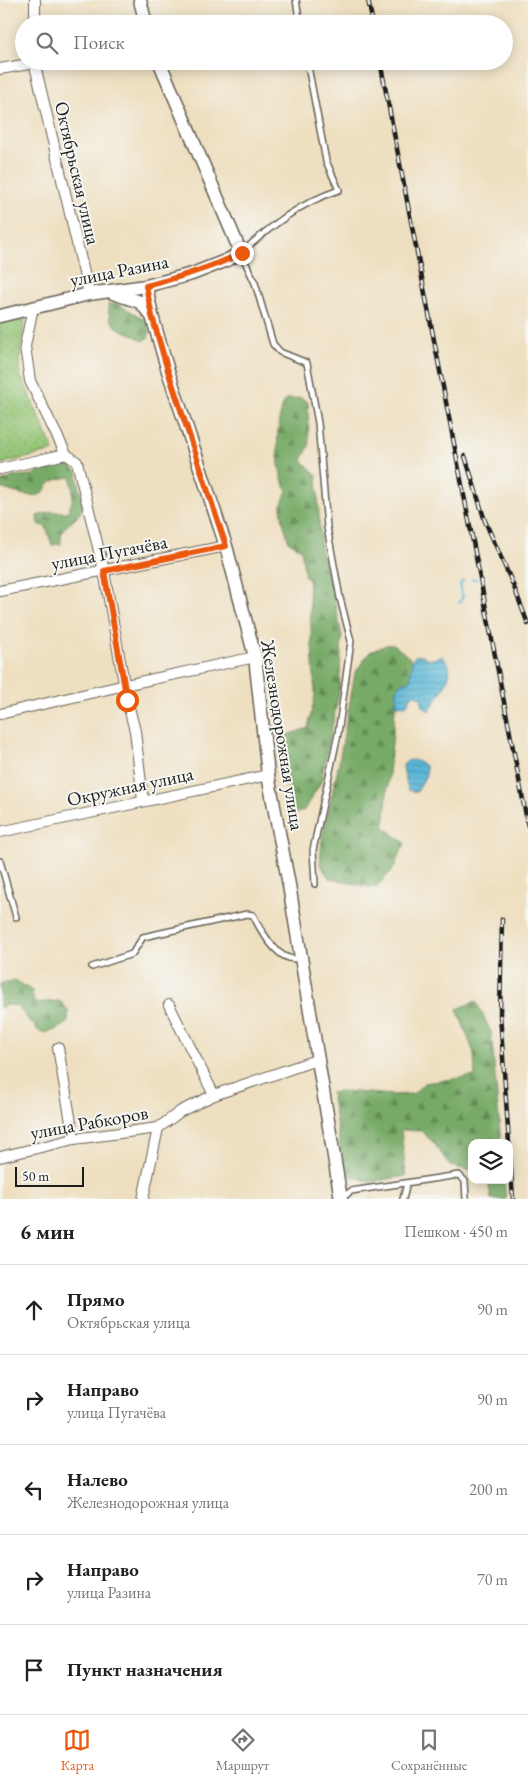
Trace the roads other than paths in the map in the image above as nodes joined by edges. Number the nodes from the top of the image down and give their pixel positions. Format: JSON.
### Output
{"nodes":[{"id":1,"x":35,"y":0,"type":"edge"},
{"id":2,"x":140,"y":0,"type":"edge"},
{"id":3,"x":296,"y":0,"type":"edge"},
{"id":4,"x":35,"y":15,"type":"edge"},
{"id":5,"x":144,"y":15,"type":"edge"},
{"id":6,"x":299,"y":15,"type":"edge"},
{"id":7,"x":15,"y":65,"type":"edge"},
{"id":8,"x":0,"y":68,"type":"edge"},
{"id":9,"x":36,"y":70,"type":"edge"},
{"id":10,"x":163,"y":70,"type":"edge"},
{"id":11,"x":309,"y":70,"type":"edge"},
{"id":12,"x":242,"y":253,"type":"junction"},
{"id":13,"x":146,"y":286,"type":"junction"},
{"id":14,"x":108,"y":291,"type":"junction"},
{"id":15,"x":89,"y":294,"type":"junction"},
{"id":16,"x":33,"y":307,"type":"junction"},
{"id":17,"x":0,"y":316,"type":"edge"},
{"id":18,"x":152,"y":316,"type":"junction"},
{"id":19,"x":66,"y":454,"type":"junction"},
{"id":20,"x":0,"y":469,"type":"edge"},
{"id":21,"x":226,"y":546,"type":"junction"},
{"id":22,"x":104,"y":571,"type":"junction"},
{"id":23,"x":0,"y":591,"type":"edge"},
{"id":24,"x":255,"y":657,"type":"junction"},
{"id":25,"x":125,"y":685,"type":"junction"},
{"id":26,"x":0,"y":714,"type":"edge"},
{"id":27,"x":268,"y":775,"type":"junction"},
{"id":28,"x":143,"y":801,"type":"junction"},
{"id":29,"x":0,"y":832,"type":"edge"},
{"id":30,"x":0,"y":861,"type":"edge"},
{"id":31,"x":315,"y":884,"type":"dead end"},
{"id":32,"x":16,"y":917,"type":"dead end"},
{"id":33,"x":302,"y":959,"type":"junction"},
{"id":34,"x":92,"y":967,"type":"dead end"},
{"id":35,"x":169,"y":1005,"type":"dead end"},
{"id":36,"x":58,"y":1048,"type":"dead end"},
{"id":37,"x":319,"y":1059,"type":"junction"},
{"id":38,"x":214,"y":1096,"type":"junction"},
{"id":39,"x":158,"y":1128,"type":"junction"},
{"id":40,"x":74,"y":1140,"type":"junction"},
{"id":41,"x":0,"y":1157,"type":"edge"},
{"id":42,"x":406,"y":1183,"type":"junction"},
{"id":43,"x":143,"y":1199,"type":"edge"},
{"id":44,"x":341,"y":1199,"type":"edge"},
{"id":45,"x":403,"y":1199,"type":"edge"},
{"id":46,"x":466,"y":1199,"type":"edge"}],
"edges":[{"from":1,"to":4,"type":"street"},
{"from":2,"to":5,"type":"street"},
{"from":3,"to":6,"type":"lane"},
{"from":7,"to":8,"type":"street"},
{"from":9,"to":15,"type":"street","name":"Октябрьская улица"},
{"from":10,"to":12,"type":"street"},
{"from":11,"to":12,"type":"lane"},
{"from":12,"to":13,"type":"street","name":"улица Разина"},
{"from":12,"to":31,"type":"lane"},
{"from":13,"to":14,"type":"street","name":"улица Разина"},
{"from":13,"to":18,"type":"street","name":"Железнодорожная улица"},
{"from":14,"to":15,"type":"street","name":"улица Разина"},
{"from":14,"to":18,"type":"street"},
{"from":15,"to":16,"type":"street","name":"улица Разина"},
{"from":16,"to":17,"type":"street","name":"улица Разина"},
{"from":16,"to":19,"type":"street"},
{"from":18,"to":21,"type":"street","name":"Железнодорожная улица"},
{"from":19,"to":20,"type":"street"},
{"from":19,"to":22,"type":"street"},
{"from":21,"to":22,"type":"street","name":"улица Пугачёва"},
{"from":21,"to":24,"type":"street","name":"Железнодорожная улица"},
{"from":22,"to":23,"type":"street","name":"улица Пугачёва"},
{"from":22,"to":25,"type":"street"},
{"from":24,"to":25,"type":"street"},
{"from":24,"to":27,"type":"street","name":"Железнодорожная улица"},
{"from":25,"to":26,"type":"street"},
{"from":25,"to":28,"type":"street"},
{"from":27,"to":28,"type":"street","name":"Окружная улица"},
{"from":27,"to":33,"type":"street","name":"Железнодорожная улица"},
{"from":28,"to":29,"type":"street","name":"Окружная улица"},
{"from":30,"to":32,"type":"lane"},
{"from":33,"to":34,"type":"lane"},
{"from":33,"to":37,"type":"street","name":"Железнодорожная улица"},
{"from":35,"to":38,"type":"street"},
{"from":36,"to":40,"type":"street"},
{"from":37,"to":38,"type":"street","name":"улица Рабкоров"},
{"from":37,"to":44,"type":"street","name":"Железнодорожная улица"},
{"from":38,"to":39,"type":"street","name":"улица Рабкоров"},
{"from":39,"to":40,"type":"street","name":"улица Рабкоров"},
{"from":39,"to":43,"type":"street"},
{"from":40,"to":41,"type":"street","name":"улица Рабкоров"},
{"from":42,"to":44,"type":"lane"},
{"from":42,"to":45,"type":"lane"},
{"from":42,"to":46,"type":"lane"}]}
